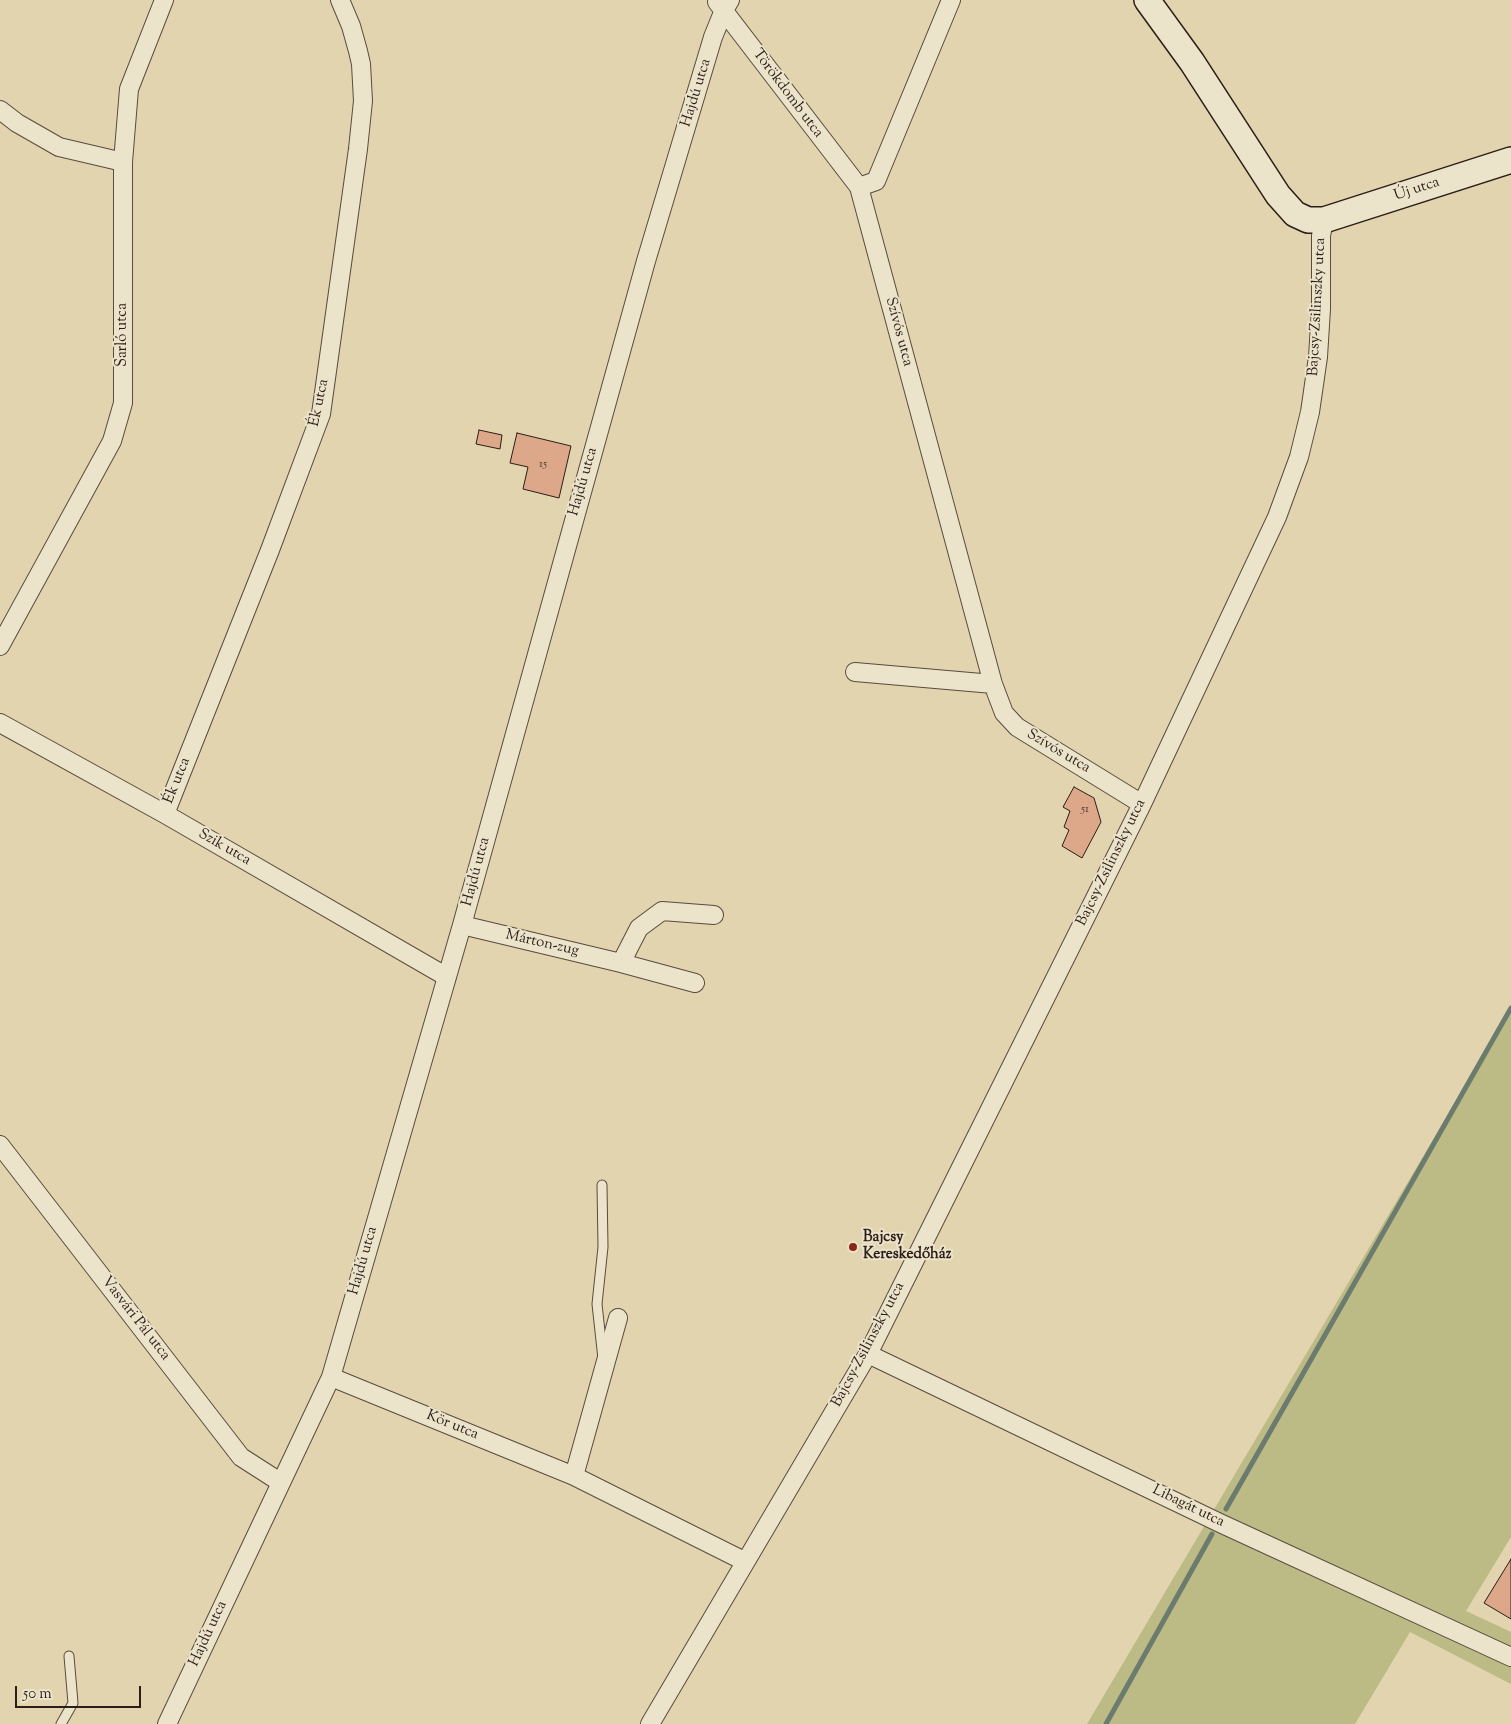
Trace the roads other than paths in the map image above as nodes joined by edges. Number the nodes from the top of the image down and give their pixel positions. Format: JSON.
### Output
{"nodes":[{"id":1,"x":164,"y":0,"type":"edge"},
{"id":2,"x":340,"y":0,"type":"edge"},
{"id":3,"x":951,"y":0,"type":"edge"},
{"id":4,"x":1147,"y":0,"type":"edge"},
{"id":5,"x":723,"y":3,"type":"edge"},
{"id":6,"x":0,"y":110,"type":"edge"},
{"id":7,"x":1511,"y":160,"type":"edge"},
{"id":8,"x":123,"y":162,"type":"junction"},
{"id":9,"x":859,"y":187,"type":"junction"},
{"id":10,"x":1324,"y":220,"type":"junction"},
{"id":11,"x":0,"y":646,"type":"edge"},
{"id":12,"x":856,"y":672,"type":"dead end"},
{"id":13,"x":993,"y":684,"type":"junction"},
{"id":14,"x":0,"y":723,"type":"edge"},
{"id":15,"x":1142,"y":804,"type":"junction"},
{"id":16,"x":165,"y":814,"type":"junction"},
{"id":17,"x":714,"y":915,"type":"dead end"},
{"id":18,"x":462,"y":925,"type":"junction"},
{"id":19,"x":621,"y":963,"type":"junction"},
{"id":20,"x":446,"y":977,"type":"junction"},
{"id":21,"x":695,"y":983,"type":"dead end"},
{"id":22,"x":0,"y":1145,"type":"edge"},
{"id":23,"x":602,"y":1185,"type":"dead end"},
{"id":24,"x":618,"y":1318,"type":"dead end"},
{"id":25,"x":868,"y":1354,"type":"junction"},
{"id":26,"x":604,"y":1369,"type":"junction"},
{"id":27,"x":330,"y":1377,"type":"junction"},
{"id":28,"x":574,"y":1476,"type":"junction"},
{"id":29,"x":280,"y":1482,"type":"junction"},
{"id":30,"x":744,"y":1561,"type":"junction"},
{"id":31,"x":69,"y":1656,"type":"dead end"},
{"id":32,"x":1511,"y":1657,"type":"edge"},
{"id":33,"x":61,"y":1724,"type":"edge"},
{"id":34,"x":167,"y":1724,"type":"edge"},
{"id":35,"x":650,"y":1724,"type":"edge"}],
"edges":[{"from":1,"to":8,"type":"street","name":"Sarló utca"},
{"from":2,"to":16,"type":"street","name":"Ék utca"},
{"from":3,"to":9,"type":"street"},
{"from":4,"to":10,"type":"main road","name":"Bajcsy-Zsilinszky utca"},
{"from":5,"to":9,"type":"street","name":"Törökdomb utca"},
{"from":5,"to":18,"type":"street","name":"Hajdú utca"},
{"from":6,"to":8,"type":"street"},
{"from":7,"to":10,"type":"main road","name":"Új utca"},
{"from":8,"to":11,"type":"street","name":"Sarló utca"},
{"from":9,"to":13,"type":"street","name":"Szívós utca"},
{"from":10,"to":15,"type":"street","name":"Bajcsy-Zsilinszky utca"},
{"from":12,"to":13,"type":"street"},
{"from":13,"to":15,"type":"street","name":"Szívós utca"},
{"from":14,"to":16,"type":"street","name":"Szik utca"},
{"from":15,"to":25,"type":"street","name":"Bajcsy-Zsilinszky utca"},
{"from":16,"to":20,"type":"street","name":"Szik utca"},
{"from":17,"to":19,"type":"street"},
{"from":18,"to":19,"type":"street","name":"Márton-zug"},
{"from":18,"to":20,"type":"street","name":"Hajdú utca"},
{"from":19,"to":21,"type":"street","name":"Márton-zug"},
{"from":20,"to":27,"type":"street","name":"Hajdú utca"},
{"from":22,"to":29,"type":"street","name":"Vasvári Pál utca"},
{"from":23,"to":26,"type":"lane"},
{"from":24,"to":26,"type":"street"},
{"from":25,"to":30,"type":"street","name":"Bajcsy-Zsilinszky utca"},
{"from":25,"to":32,"type":"street","name":"Libagát utca"},
{"from":26,"to":28,"type":"street"},
{"from":27,"to":28,"type":"street","name":"Kör utca"},
{"from":27,"to":29,"type":"street","name":"Hajdú utca"},
{"from":28,"to":30,"type":"street","name":"Kör utca"},
{"from":29,"to":34,"type":"street","name":"Hajdú utca"},
{"from":30,"to":35,"type":"street","name":"Bajcsy-Zsilinszky utca"},
{"from":31,"to":33,"type":"lane"}]}
